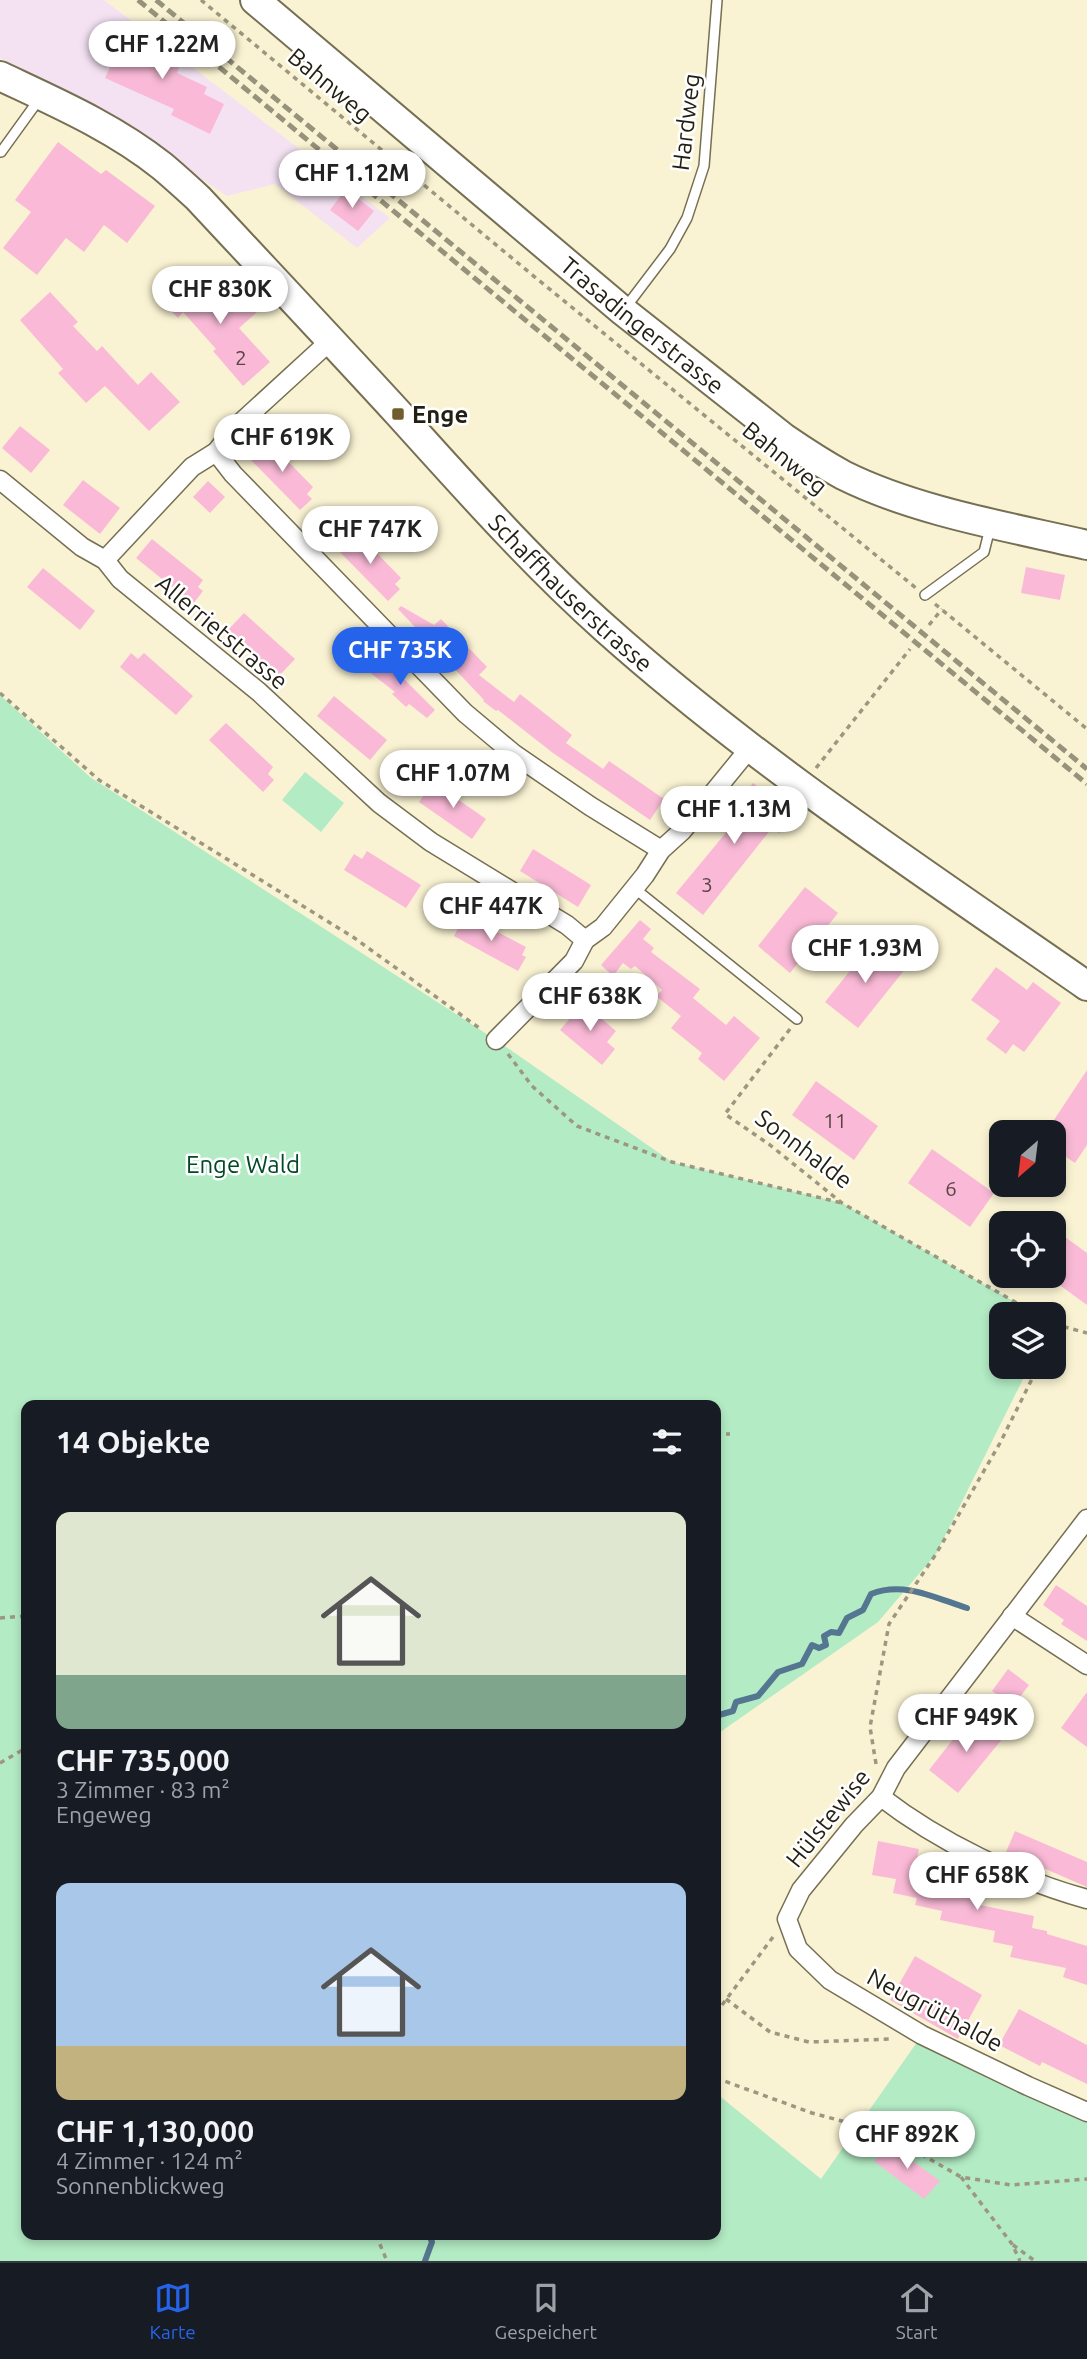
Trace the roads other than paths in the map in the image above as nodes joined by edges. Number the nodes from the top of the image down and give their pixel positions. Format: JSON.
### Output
{"nodes":[{"id":1,"x":255,"y":0,"type":"edge"},
{"id":2,"x":717,"y":0,"type":"edge"},
{"id":3,"x":0,"y":76,"type":"edge"},
{"id":4,"x":41,"y":96,"type":"junction"},
{"id":5,"x":0,"y":151,"type":"edge"},
{"id":6,"x":623,"y":311,"type":"junction"},
{"id":7,"x":330,"y":341,"type":"junction"},
{"id":8,"x":216,"y":452,"type":"junction"},
{"id":9,"x":0,"y":480,"type":"edge"},
{"id":10,"x":991,"y":523,"type":"junction"},
{"id":11,"x":1087,"y":545,"type":"edge"},
{"id":12,"x":105,"y":560,"type":"junction"},
{"id":13,"x":925,"y":595,"type":"road end"},
{"id":14,"x":749,"y":749,"type":"junction"},
{"id":15,"x":661,"y":850,"type":"junction"},
{"id":16,"x":634,"y":888,"type":"junction"},
{"id":17,"x":585,"y":940,"type":"junction"},
{"id":18,"x":1087,"y":986,"type":"edge"},
{"id":19,"x":797,"y":1019,"type":"road end"},
{"id":20,"x":496,"y":1040,"type":"road end"},
{"id":21,"x":1087,"y":1519,"type":"edge"},
{"id":22,"x":1012,"y":1616,"type":"junction"},
{"id":23,"x":1087,"y":1665,"type":"edge"},
{"id":24,"x":881,"y":1797,"type":"junction"},
{"id":25,"x":1087,"y":1899,"type":"edge"},
{"id":26,"x":787,"y":1919,"type":"joint"},
{"id":27,"x":1087,"y":2112,"type":"edge"}],
"edges":[{"from":1,"to":6,"type":"main road","name":"Trasadingerstrasse"},
{"from":2,"to":6,"type":"lane","name":"Hardweg"},
{"from":3,"to":4,"type":"main road","name":"Schaffhauserstrasse"},
{"from":4,"to":5,"type":"lane"},
{"from":4,"to":7,"type":"main road","name":"Schaffhauserstrasse"},
{"from":6,"to":10,"type":"main road","name":"Trasadingerstrasse"},
{"from":7,"to":8,"type":"street"},
{"from":7,"to":14,"type":"main road","name":"Schaffhauserstrasse"},
{"from":8,"to":12,"type":"street"},
{"from":8,"to":15,"type":"street"},
{"from":9,"to":12,"type":"street","name":"Allerrietstrasse"},
{"from":10,"to":11,"type":"main road","name":"Trasadingerstrasse"},
{"from":10,"to":13,"type":"lane"},
{"from":12,"to":17,"type":"street","name":"Allerrietstrasse"},
{"from":14,"to":15,"type":"street"},
{"from":14,"to":18,"type":"main road","name":"Schaffhauserstrasse"},
{"from":15,"to":16,"type":"street"},
{"from":16,"to":17,"type":"street"},
{"from":16,"to":19,"type":"lane"},
{"from":17,"to":20,"type":"street"},
{"from":21,"to":22,"type":"street","name":"Hülstewise"},
{"from":22,"to":23,"type":"street"},
{"from":22,"to":24,"type":"street","name":"Hülstewise"},
{"from":24,"to":25,"type":"street"},
{"from":24,"to":26,"type":"street","name":"Hülstewise"},
{"from":26,"to":27,"type":"street","name":"Neugrüthalde"}]}
